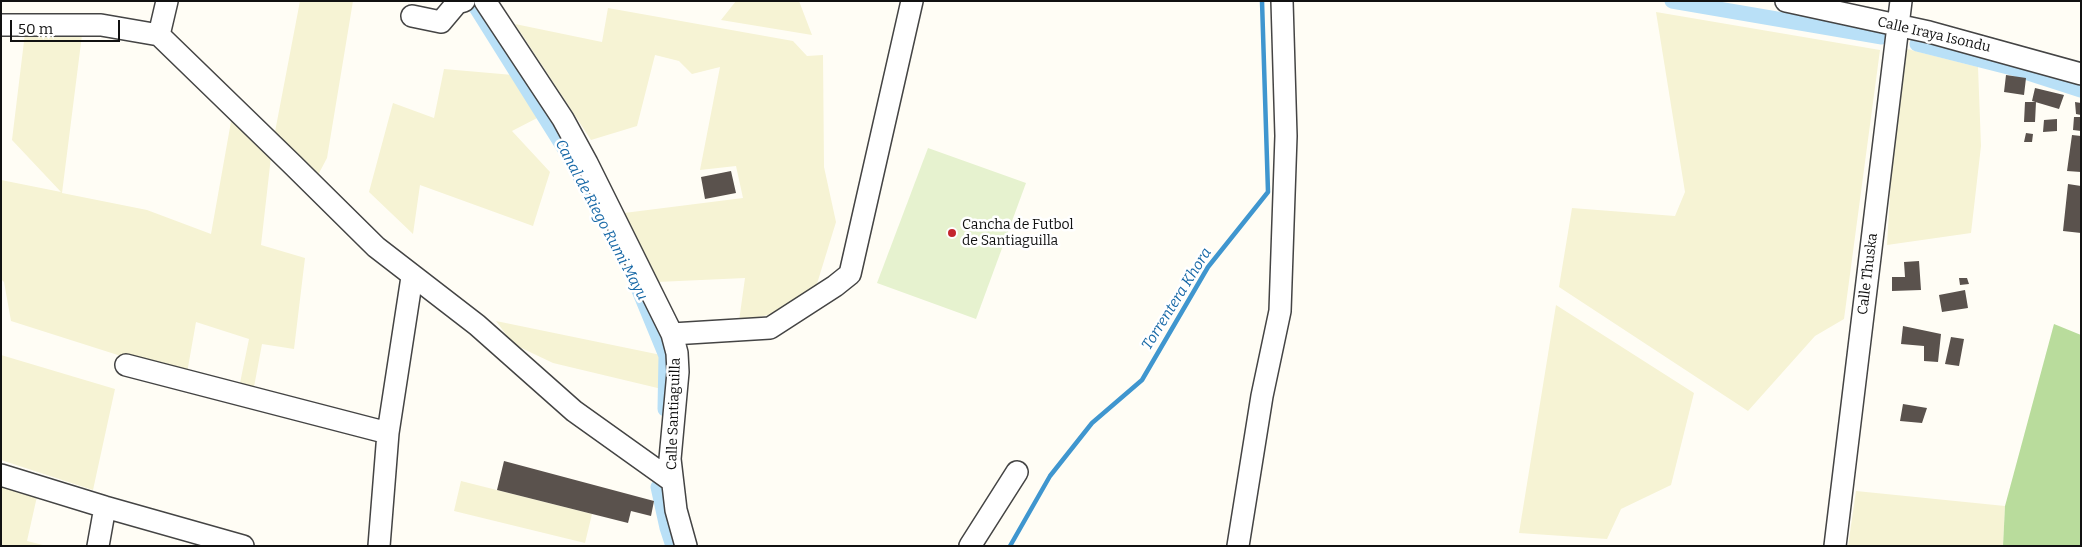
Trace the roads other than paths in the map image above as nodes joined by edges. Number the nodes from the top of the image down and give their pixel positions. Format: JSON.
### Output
{"nodes":[{"id":1,"x":168,"y":1,"type":"edge"},
{"id":2,"x":464,"y":1,"type":"edge"},
{"id":3,"x":485,"y":1,"type":"edge"},
{"id":4,"x":912,"y":1,"type":"edge"},
{"id":5,"x":1282,"y":1,"type":"edge"},
{"id":6,"x":1786,"y":1,"type":"edge"},
{"id":7,"x":1901,"y":1,"type":"edge"},
{"id":8,"x":412,"y":16,"type":"dead end"},
{"id":9,"x":1,"y":24,"type":"edge"},
{"id":10,"x":1898,"y":26,"type":"junction"},
{"id":11,"x":159,"y":35,"type":"junction"},
{"id":12,"x":2081,"y":74,"type":"edge"},
{"id":13,"x":412,"y":277,"type":"junction"},
{"id":14,"x":672,"y":334,"type":"junction"},
{"id":15,"x":126,"y":365,"type":"dead end"},
{"id":16,"x":388,"y":433,"type":"junction"},
{"id":17,"x":1017,"y":472,"type":"dead end"},
{"id":18,"x":1,"y":475,"type":"edge"},
{"id":19,"x":672,"y":481,"type":"junction"},
{"id":20,"x":104,"y":507,"type":"junction"},
{"id":21,"x":98,"y":546,"type":"edge"},
{"id":22,"x":243,"y":546,"type":"edge"},
{"id":23,"x":379,"y":546,"type":"edge"},
{"id":24,"x":686,"y":546,"type":"edge"},
{"id":25,"x":970,"y":546,"type":"edge"},
{"id":26,"x":1238,"y":546,"type":"edge"},
{"id":27,"x":1836,"y":546,"type":"edge"}],
"edges":[{"from":1,"to":11,"type":"street"},
{"from":2,"to":8,"type":"street"},
{"from":3,"to":14,"type":"street","name":"Calle Santiaguilla"},
{"from":4,"to":14,"type":"street"},
{"from":5,"to":26,"type":"street"},
{"from":6,"to":10,"type":"street","name":"Calle Iraya Isondu"},
{"from":7,"to":10,"type":"street","name":"Calle Thuska"},
{"from":9,"to":11,"type":"street"},
{"from":10,"to":12,"type":"street","name":"Calle Iraya Isondu"},
{"from":10,"to":27,"type":"street","name":"Calle Thuska"},
{"from":11,"to":13,"type":"street"},
{"from":13,"to":16,"type":"street"},
{"from":13,"to":19,"type":"street"},
{"from":14,"to":19,"type":"street","name":"Calle Santiaguilla"},
{"from":15,"to":16,"type":"street"},
{"from":16,"to":23,"type":"street"},
{"from":17,"to":25,"type":"street"},
{"from":18,"to":20,"type":"street"},
{"from":19,"to":24,"type":"street","name":"Calle Santiaguilla"},
{"from":20,"to":21,"type":"street"},
{"from":20,"to":22,"type":"street"}]}
